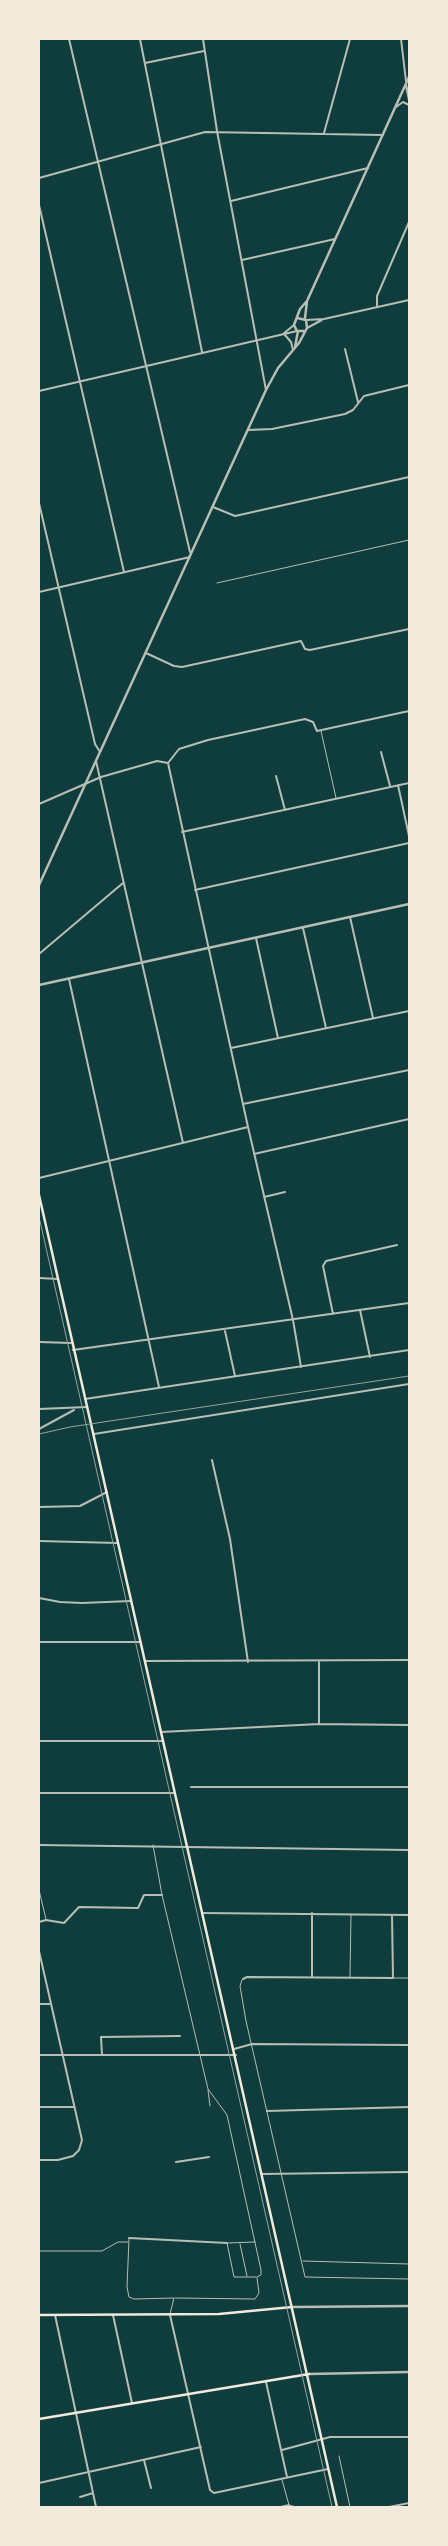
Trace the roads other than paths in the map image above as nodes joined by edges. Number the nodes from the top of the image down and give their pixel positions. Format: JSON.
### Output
{"nodes":[{"id":1,"x":69,"y":39,"type":"edge"},
{"id":2,"x":140,"y":39,"type":"edge"},
{"id":3,"x":203,"y":39,"type":"edge"},
{"id":4,"x":350,"y":39,"type":"edge"},
{"id":5,"x":401,"y":39,"type":"edge"},
{"id":6,"x":204,"y":51,"type":"junction"},
{"id":7,"x":145,"y":63,"type":"junction"},
{"id":8,"x":409,"y":77,"type":"edge"},
{"id":9,"x":406,"y":84,"type":"junction"},
{"id":10,"x":409,"y":99,"type":"edge"},
{"id":11,"x":409,"y":105,"type":"edge"},
{"id":12,"x":396,"y":107,"type":"junction"},
{"id":13,"x":217,"y":130,"type":"junction"},
{"id":14,"x":324,"y":133,"type":"junction"},
{"id":15,"x":383,"y":135,"type":"junction"},
{"id":16,"x":160,"y":144,"type":"junction"},
{"id":17,"x":97,"y":163,"type":"junction"},
{"id":18,"x":368,"y":168,"type":"junction"},
{"id":19,"x":39,"y":178,"type":"edge"},
{"id":20,"x":230,"y":201,"type":"junction"},
{"id":21,"x":39,"y":205,"type":"edge"},
{"id":22,"x":409,"y":222,"type":"edge"},
{"id":23,"x":335,"y":239,"type":"junction"},
{"id":24,"x":242,"y":260,"type":"junction"},
{"id":25,"x":308,"y":300,"type":"junction"},
{"id":26,"x":409,"y":300,"type":"edge"},
{"id":27,"x":377,"y":307,"type":"junction"},
{"id":28,"x":297,"y":318,"type":"junction"},
{"id":29,"x":305,"y":319,"type":"junction"},
{"id":30,"x":324,"y":319,"type":"junction"},
{"id":31,"x":294,"y":325,"type":"junction"},
{"id":32,"x":306,"y":329,"type":"junction"},
{"id":33,"x":298,"y":331,"type":"junction"},
{"id":34,"x":283,"y":334,"type":"junction"},
{"id":35,"x":257,"y":340,"type":"junction"},
{"id":36,"x":346,"y":349,"type":"dead end"},
{"id":37,"x":293,"y":351,"type":"junction"},
{"id":38,"x":202,"y":352,"type":"junction"},
{"id":39,"x":146,"y":365,"type":"junction"},
{"id":40,"x":80,"y":382,"type":"junction"},
{"id":41,"x":409,"y":386,"type":"edge"},
{"id":42,"x":266,"y":390,"type":"junction"},
{"id":43,"x":39,"y":391,"type":"edge"},
{"id":44,"x":358,"y":402,"type":"junction"},
{"id":45,"x":248,"y":430,"type":"junction"},
{"id":46,"x":409,"y":477,"type":"edge"},
{"id":47,"x":39,"y":504,"type":"edge"},
{"id":48,"x":213,"y":507,"type":"junction"},
{"id":49,"x":409,"y":540,"type":"edge"},
{"id":50,"x":191,"y":556,"type":"junction"},
{"id":51,"x":124,"y":572,"type":"junction"},
{"id":52,"x":217,"y":583,"type":"dead end"},
{"id":53,"x":58,"y":588,"type":"junction"},
{"id":54,"x":39,"y":592,"type":"edge"},
{"id":55,"x":409,"y":629,"type":"edge"},
{"id":56,"x":146,"y":652,"type":"junction"},
{"id":57,"x":409,"y":711,"type":"edge"},
{"id":58,"x":323,"y":730,"type":"junction"},
{"id":59,"x":100,"y":752,"type":"junction"},
{"id":60,"x":381,"y":752,"type":"dead end"},
{"id":61,"x":96,"y":761,"type":"junction"},
{"id":62,"x":168,"y":763,"type":"junction"},
{"id":63,"x":276,"y":776,"type":"dead end"},
{"id":64,"x":101,"y":777,"type":"junction"},
{"id":65,"x":409,"y":783,"type":"edge"},
{"id":66,"x":85,"y":784,"type":"junction"},
{"id":67,"x":398,"y":785,"type":"junction"},
{"id":68,"x":390,"y":787,"type":"junction"},
{"id":69,"x":336,"y":799,"type":"junction"},
{"id":70,"x":39,"y":804,"type":"edge"},
{"id":71,"x":285,"y":810,"type":"junction"},
{"id":72,"x":182,"y":832,"type":"junction"},
{"id":73,"x":409,"y":836,"type":"edge"},
{"id":74,"x":409,"y":843,"type":"edge"},
{"id":75,"x":124,"y":883,"type":"junction"},
{"id":76,"x":39,"y":885,"type":"edge"},
{"id":77,"x":195,"y":890,"type":"junction"},
{"id":78,"x":409,"y":904,"type":"edge"},
{"id":79,"x":350,"y":917,"type":"junction"},
{"id":80,"x":303,"y":927,"type":"junction"},
{"id":81,"x":256,"y":937,"type":"junction"},
{"id":82,"x":208,"y":948,"type":"junction"},
{"id":83,"x":39,"y":954,"type":"edge"},
{"id":84,"x":142,"y":963,"type":"junction"},
{"id":85,"x":68,"y":979,"type":"junction"},
{"id":86,"x":39,"y":985,"type":"edge"},
{"id":87,"x":409,"y":1010,"type":"edge"},
{"id":88,"x":373,"y":1018,"type":"junction"},
{"id":89,"x":326,"y":1028,"type":"junction"},
{"id":90,"x":278,"y":1038,"type":"junction"},
{"id":91,"x":230,"y":1048,"type":"junction"},
{"id":92,"x":409,"y":1070,"type":"edge"},
{"id":93,"x":243,"y":1104,"type":"junction"},
{"id":94,"x":409,"y":1119,"type":"edge"},
{"id":95,"x":248,"y":1127,"type":"junction"},
{"id":96,"x":183,"y":1143,"type":"junction"},
{"id":97,"x":254,"y":1154,"type":"junction"},
{"id":98,"x":109,"y":1160,"type":"junction"},
{"id":99,"x":39,"y":1178,"type":"edge"},
{"id":100,"x":285,"y":1192,"type":"dead end"},
{"id":101,"x":39,"y":1195,"type":"edge"},
{"id":102,"x":264,"y":1197,"type":"junction"},
{"id":103,"x":40,"y":1208,"type":"edge"},
{"id":104,"x":397,"y":1245,"type":"dead end"},
{"id":105,"x":39,"y":1278,"type":"edge"},
{"id":106,"x":58,"y":1279,"type":"junction"},
{"id":107,"x":409,"y":1303,"type":"edge"},
{"id":108,"x":360,"y":1310,"type":"junction"},
{"id":109,"x":333,"y":1314,"type":"junction"},
{"id":110,"x":293,"y":1320,"type":"junction"},
{"id":111,"x":225,"y":1331,"type":"junction"},
{"id":112,"x":148,"y":1339,"type":"junction"},
{"id":113,"x":39,"y":1342,"type":"edge"},
{"id":114,"x":71,"y":1342,"type":"junction"},
{"id":115,"x":73,"y":1350,"type":"junction"},
{"id":116,"x":409,"y":1350,"type":"edge"},
{"id":117,"x":370,"y":1357,"type":"junction"},
{"id":118,"x":301,"y":1367,"type":"junction"},
{"id":119,"x":235,"y":1376,"type":"junction"},
{"id":120,"x":409,"y":1384,"type":"edge"},
{"id":121,"x":159,"y":1387,"type":"junction"},
{"id":122,"x":85,"y":1399,"type":"junction"},
{"id":123,"x":88,"y":1407,"type":"junction"},
{"id":124,"x":39,"y":1409,"type":"edge"},
{"id":125,"x":75,"y":1410,"type":"junction"},
{"id":126,"x":39,"y":1429,"type":"edge"},
{"id":127,"x":94,"y":1434,"type":"junction"},
{"id":128,"x":212,"y":1460,"type":"dead end"},
{"id":129,"x":107,"y":1492,"type":"junction"},
{"id":130,"x":39,"y":1507,"type":"edge"},
{"id":131,"x":39,"y":1541,"type":"edge"},
{"id":132,"x":117,"y":1542,"type":"junction"},
{"id":133,"x":39,"y":1598,"type":"edge"},
{"id":134,"x":131,"y":1601,"type":"junction"},
{"id":135,"x":39,"y":1642,"type":"edge"},
{"id":136,"x":140,"y":1642,"type":"junction"},
{"id":137,"x":409,"y":1660,"type":"edge"},
{"id":138,"x":145,"y":1661,"type":"junction"},
{"id":139,"x":320,"y":1661,"type":"junction"},
{"id":140,"x":248,"y":1662,"type":"junction"},
{"id":141,"x":319,"y":1724,"type":"junction"},
{"id":142,"x":409,"y":1725,"type":"edge"},
{"id":143,"x":161,"y":1732,"type":"junction"},
{"id":144,"x":39,"y":1741,"type":"edge"},
{"id":145,"x":162,"y":1741,"type":"junction"},
{"id":146,"x":191,"y":1787,"type":"dead end"},
{"id":147,"x":409,"y":1788,"type":"edge"},
{"id":148,"x":39,"y":1793,"type":"edge"},
{"id":149,"x":174,"y":1793,"type":"junction"},
{"id":150,"x":39,"y":1845,"type":"edge"},
{"id":151,"x":153,"y":1845,"type":"junction"},
{"id":152,"x":186,"y":1848,"type":"junction"},
{"id":153,"x":409,"y":1850,"type":"edge"},
{"id":154,"x":39,"y":1890,"type":"edge"},
{"id":155,"x":162,"y":1896,"type":"junction"},
{"id":156,"x":202,"y":1913,"type":"junction"},
{"id":157,"x":312,"y":1913,"type":"junction"},
{"id":158,"x":351,"y":1914,"type":"junction"},
{"id":159,"x":392,"y":1915,"type":"junction"},
{"id":160,"x":409,"y":1915,"type":"edge"},
{"id":161,"x":46,"y":1920,"type":"junction"},
{"id":162,"x":39,"y":1922,"type":"edge"},
{"id":163,"x":39,"y":1952,"type":"edge"},
{"id":164,"x":312,"y":1977,"type":"junction"},
{"id":165,"x":350,"y":1978,"type":"junction"},
{"id":166,"x":393,"y":1978,"type":"junction"},
{"id":167,"x":409,"y":1978,"type":"edge"},
{"id":168,"x":243,"y":1979,"type":"joint"},
{"id":169,"x":39,"y":2004,"type":"edge"},
{"id":170,"x":51,"y":2004,"type":"junction"},
{"id":171,"x":180,"y":2036,"type":"dead end"},
{"id":172,"x":252,"y":2044,"type":"junction"},
{"id":173,"x":409,"y":2045,"type":"edge"},
{"id":174,"x":234,"y":2049,"type":"junction"},
{"id":175,"x":39,"y":2055,"type":"edge"},
{"id":176,"x":63,"y":2055,"type":"junction"},
{"id":177,"x":102,"y":2055,"type":"junction"},
{"id":178,"x":236,"y":2056,"type":"junction"},
{"id":179,"x":200,"y":2057,"type":"junction"},
{"id":180,"x":208,"y":2089,"type":"junction"},
{"id":181,"x":210,"y":2106,"type":"dead end"},
{"id":182,"x":39,"y":2107,"type":"edge"},
{"id":183,"x":74,"y":2107,"type":"junction"},
{"id":184,"x":409,"y":2107,"type":"edge"},
{"id":185,"x":267,"y":2111,"type":"junction"},
{"id":186,"x":209,"y":2157,"type":"dead end"},
{"id":187,"x":39,"y":2160,"type":"edge"},
{"id":188,"x":176,"y":2162,"type":"dead end"},
{"id":189,"x":409,"y":2172,"type":"edge"},
{"id":190,"x":262,"y":2174,"type":"junction"},
{"id":191,"x":282,"y":2174,"type":"junction"},
{"id":192,"x":129,"y":2238,"type":"joint"},
{"id":193,"x":129,"y":2242,"type":"junction"},
{"id":194,"x":255,"y":2242,"type":"junction"},
{"id":195,"x":226,"y":2243,"type":"junction"},
{"id":196,"x":240,"y":2243,"type":"junction"},
{"id":197,"x":39,"y":2251,"type":"edge"},
{"id":198,"x":301,"y":2262,"type":"junction"},
{"id":199,"x":409,"y":2264,"type":"edge"},
{"id":200,"x":247,"y":2277,"type":"junction"},
{"id":201,"x":257,"y":2277,"type":"junction"},
{"id":202,"x":409,"y":2279,"type":"edge"},
{"id":203,"x":174,"y":2298,"type":"junction"},
{"id":204,"x":409,"y":2306,"type":"edge"},
{"id":205,"x":292,"y":2307,"type":"junction"},
{"id":206,"x":39,"y":2315,"type":"edge"},
{"id":207,"x":55,"y":2315,"type":"junction"},
{"id":208,"x":113,"y":2315,"type":"junction"},
{"id":209,"x":170,"y":2315,"type":"junction"},
{"id":210,"x":409,"y":2372,"type":"edge"},
{"id":211,"x":308,"y":2374,"type":"junction"},
{"id":212,"x":266,"y":2382,"type":"junction"},
{"id":213,"x":189,"y":2394,"type":"junction"},
{"id":214,"x":132,"y":2404,"type":"junction"},
{"id":215,"x":76,"y":2412,"type":"junction"},
{"id":216,"x":39,"y":2419,"type":"edge"},
{"id":217,"x":409,"y":2437,"type":"edge"},
{"id":218,"x":322,"y":2438,"type":"junction"},
{"id":219,"x":201,"y":2447,"type":"junction"},
{"id":220,"x":282,"y":2450,"type":"junction"},
{"id":221,"x":339,"y":2456,"type":"dead end"},
{"id":222,"x":144,"y":2460,"type":"junction"},
{"id":223,"x":329,"y":2469,"type":"junction"},
{"id":224,"x":89,"y":2472,"type":"junction"},
{"id":225,"x":287,"y":2477,"type":"junction"},
{"id":226,"x":282,"y":2478,"type":"junction"},
{"id":227,"x":39,"y":2483,"type":"edge"},
{"id":228,"x":151,"y":2488,"type":"dead end"},
{"id":229,"x":93,"y":2494,"type":"junction"},
{"id":230,"x":80,"y":2497,"type":"dead end"},
{"id":231,"x":409,"y":2503,"type":"edge"},
{"id":232,"x":289,"y":2505,"type":"junction"},
{"id":233,"x":96,"y":2507,"type":"edge"},
{"id":234,"x":281,"y":2507,"type":"edge"},
{"id":235,"x":296,"y":2507,"type":"edge"},
{"id":236,"x":337,"y":2507,"type":"edge"},
{"id":237,"x":350,"y":2507,"type":"edge"},
{"id":238,"x":389,"y":2507,"type":"edge"}],
"edges":[{"from":1,"to":17,"type":"street"},
{"from":2,"to":7,"type":"street"},
{"from":3,"to":6,"type":"street"},
{"from":4,"to":14,"type":"street"},
{"from":5,"to":9,"type":"street"},
{"from":6,"to":7,"type":"street"},
{"from":6,"to":13,"type":"street"},
{"from":7,"to":16,"type":"street"},
{"from":8,"to":9,"type":"street"},
{"from":9,"to":10,"type":"street"},
{"from":9,"to":12,"type":"street"},
{"from":11,"to":12,"type":"street"},
{"from":12,"to":15,"type":"street"},
{"from":13,"to":14,"type":"street"},
{"from":13,"to":16,"type":"street"},
{"from":13,"to":20,"type":"street"},
{"from":14,"to":15,"type":"street"},
{"from":15,"to":18,"type":"street"},
{"from":16,"to":17,"type":"street"},
{"from":16,"to":38,"type":"street"},
{"from":17,"to":19,"type":"street"},
{"from":17,"to":39,"type":"street"},
{"from":18,"to":20,"type":"street"},
{"from":18,"to":23,"type":"street"},
{"from":20,"to":24,"type":"street"},
{"from":21,"to":40,"type":"street"},
{"from":22,"to":27,"type":"street"},
{"from":23,"to":24,"type":"street"},
{"from":23,"to":25,"type":"street"},
{"from":24,"to":35,"type":"street"},
{"from":25,"to":28,"type":"street"},
{"from":25,"to":29,"type":"street"},
{"from":26,"to":27,"type":"street"},
{"from":27,"to":30,"type":"street"},
{"from":28,"to":29,"type":"street"},
{"from":28,"to":31,"type":"street"},
{"from":29,"to":30,"type":"street"},
{"from":29,"to":32,"type":"street"},
{"from":30,"to":32,"type":"street"},
{"from":31,"to":33,"type":"street"},
{"from":31,"to":34,"type":"street"},
{"from":32,"to":33,"type":"street"},
{"from":32,"to":37,"type":"street"},
{"from":33,"to":34,"type":"street"},
{"from":33,"to":37,"type":"street"},
{"from":34,"to":35,"type":"street"},
{"from":34,"to":37,"type":"street"},
{"from":35,"to":38,"type":"street"},
{"from":35,"to":42,"type":"street"},
{"from":36,"to":44,"type":"street"},
{"from":37,"to":42,"type":"street"},
{"from":38,"to":39,"type":"street"},
{"from":39,"to":40,"type":"street"},
{"from":39,"to":50,"type":"street"},
{"from":40,"to":43,"type":"street"},
{"from":40,"to":51,"type":"street"},
{"from":41,"to":44,"type":"street"},
{"from":42,"to":45,"type":"street"},
{"from":44,"to":45,"type":"street"},
{"from":45,"to":48,"type":"street"},
{"from":46,"to":48,"type":"street"},
{"from":47,"to":53,"type":"street"},
{"from":48,"to":50,"type":"street"},
{"from":49,"to":52,"type":"street"},
{"from":50,"to":51,"type":"street"},
{"from":50,"to":56,"type":"street"},
{"from":51,"to":53,"type":"street"},
{"from":53,"to":54,"type":"street"},
{"from":53,"to":59,"type":"street"},
{"from":55,"to":56,"type":"street"},
{"from":56,"to":59,"type":"street"},
{"from":57,"to":58,"type":"street"},
{"from":58,"to":62,"type":"street"},
{"from":58,"to":69,"type":"street"},
{"from":59,"to":61,"type":"street"},
{"from":60,"to":68,"type":"street"},
{"from":61,"to":64,"type":"street"},
{"from":61,"to":66,"type":"street"},
{"from":62,"to":64,"type":"street"},
{"from":62,"to":72,"type":"street"},
{"from":63,"to":71,"type":"street"},
{"from":64,"to":66,"type":"street"},
{"from":64,"to":75,"type":"street"},
{"from":65,"to":67,"type":"street"},
{"from":66,"to":70,"type":"street"},
{"from":66,"to":76,"type":"street"},
{"from":67,"to":68,"type":"street"},
{"from":67,"to":73,"type":"street"},
{"from":68,"to":69,"type":"street"},
{"from":69,"to":71,"type":"street"},
{"from":71,"to":72,"type":"street"},
{"from":72,"to":77,"type":"street"},
{"from":74,"to":77,"type":"street"},
{"from":75,"to":83,"type":"street"},
{"from":75,"to":84,"type":"street"},
{"from":77,"to":82,"type":"street"},
{"from":78,"to":79,"type":"street"},
{"from":79,"to":80,"type":"street"},
{"from":79,"to":88,"type":"street"},
{"from":80,"to":81,"type":"street"},
{"from":80,"to":89,"type":"street"},
{"from":81,"to":82,"type":"street"},
{"from":81,"to":90,"type":"street"},
{"from":82,"to":84,"type":"street"},
{"from":82,"to":91,"type":"street"},
{"from":84,"to":85,"type":"street"},
{"from":84,"to":96,"type":"street"},
{"from":85,"to":86,"type":"street"},
{"from":85,"to":98,"type":"street"},
{"from":87,"to":88,"type":"street"},
{"from":88,"to":89,"type":"street"},
{"from":89,"to":90,"type":"street"},
{"from":90,"to":91,"type":"street"},
{"from":91,"to":93,"type":"street"},
{"from":92,"to":93,"type":"street"},
{"from":93,"to":95,"type":"street"},
{"from":94,"to":97,"type":"street"},
{"from":95,"to":96,"type":"street"},
{"from":95,"to":97,"type":"street"},
{"from":96,"to":98,"type":"street"},
{"from":97,"to":102,"type":"street"},
{"from":98,"to":99,"type":"street"},
{"from":98,"to":112,"type":"street"},
{"from":100,"to":102,"type":"street"},
{"from":101,"to":103,"type":"main road"},
{"from":102,"to":110,"type":"street"},
{"from":103,"to":106,"type":"main road"},
{"from":104,"to":109,"type":"street"},
{"from":105,"to":106,"type":"street"},
{"from":106,"to":114,"type":"main road"},
{"from":107,"to":108,"type":"street"},
{"from":108,"to":109,"type":"street"},
{"from":108,"to":117,"type":"street"},
{"from":109,"to":110,"type":"street"},
{"from":110,"to":111,"type":"street"},
{"from":110,"to":118,"type":"street"},
{"from":111,"to":112,"type":"street"},
{"from":111,"to":119,"type":"street"},
{"from":112,"to":115,"type":"street"},
{"from":112,"to":121,"type":"street"},
{"from":113,"to":114,"type":"street"},
{"from":114,"to":115,"type":"main road"},
{"from":115,"to":122,"type":"main road"},
{"from":116,"to":117,"type":"street"},
{"from":117,"to":118,"type":"street"},
{"from":118,"to":119,"type":"street"},
{"from":119,"to":121,"type":"street"},
{"from":120,"to":127,"type":"street"},
{"from":121,"to":122,"type":"street"},
{"from":122,"to":123,"type":"main road"},
{"from":123,"to":125,"type":"street"},
{"from":123,"to":127,"type":"main road"},
{"from":124,"to":125,"type":"street"},
{"from":125,"to":126,"type":"street"},
{"from":127,"to":129,"type":"main road"},
{"from":128,"to":140,"type":"street"},
{"from":129,"to":130,"type":"street"},
{"from":129,"to":132,"type":"main road"},
{"from":131,"to":132,"type":"street"},
{"from":132,"to":134,"type":"main road"},
{"from":133,"to":134,"type":"street"},
{"from":134,"to":136,"type":"main road"},
{"from":135,"to":136,"type":"street"},
{"from":136,"to":138,"type":"main road"},
{"from":137,"to":139,"type":"street"},
{"from":138,"to":140,"type":"street"},
{"from":138,"to":143,"type":"main road"},
{"from":139,"to":140,"type":"street"},
{"from":139,"to":141,"type":"street"},
{"from":141,"to":142,"type":"street"},
{"from":141,"to":143,"type":"street"},
{"from":143,"to":145,"type":"main road"},
{"from":144,"to":145,"type":"street"},
{"from":145,"to":149,"type":"main road"},
{"from":146,"to":147,"type":"street"},
{"from":148,"to":149,"type":"street"},
{"from":149,"to":152,"type":"main road"},
{"from":150,"to":151,"type":"street"},
{"from":151,"to":152,"type":"street"},
{"from":151,"to":155,"type":"street"},
{"from":152,"to":153,"type":"street"},
{"from":152,"to":156,"type":"main road"},
{"from":154,"to":161,"type":"street"},
{"from":155,"to":161,"type":"street"},
{"from":155,"to":179,"type":"street"},
{"from":156,"to":157,"type":"street"},
{"from":156,"to":174,"type":"main road"},
{"from":157,"to":158,"type":"street"},
{"from":157,"to":164,"type":"street"},
{"from":158,"to":159,"type":"street"},
{"from":158,"to":165,"type":"street"},
{"from":159,"to":160,"type":"street"},
{"from":159,"to":166,"type":"street"},
{"from":161,"to":162,"type":"street"},
{"from":163,"to":170,"type":"street"},
{"from":164,"to":165,"type":"street"},
{"from":164,"to":168,"type":"street"},
{"from":165,"to":166,"type":"street"},
{"from":166,"to":167,"type":"street"},
{"from":168,"to":172,"type":"street"},
{"from":169,"to":170,"type":"street"},
{"from":170,"to":176,"type":"street"},
{"from":171,"to":177,"type":"street"},
{"from":172,"to":173,"type":"street"},
{"from":172,"to":174,"type":"street"},
{"from":172,"to":185,"type":"street"},
{"from":174,"to":178,"type":"main road"},
{"from":175,"to":176,"type":"street"},
{"from":176,"to":177,"type":"street"},
{"from":176,"to":183,"type":"street"},
{"from":177,"to":179,"type":"street"},
{"from":178,"to":179,"type":"street"},
{"from":178,"to":190,"type":"main road"},
{"from":179,"to":180,"type":"street"},
{"from":180,"to":181,"type":"street"},
{"from":180,"to":194,"type":"street"},
{"from":182,"to":183,"type":"street"},
{"from":183,"to":187,"type":"street"},
{"from":184,"to":185,"type":"street"},
{"from":185,"to":191,"type":"street"},
{"from":186,"to":188,"type":"street"},
{"from":189,"to":191,"type":"street"},
{"from":190,"to":191,"type":"street"},
{"from":190,"to":205,"type":"main road"},
{"from":191,"to":198,"type":"street"},
{"from":192,"to":193,"type":"street"},
{"from":192,"to":195,"type":"street"},
{"from":193,"to":197,"type":"street"},
{"from":193,"to":203,"type":"street"},
{"from":194,"to":196,"type":"street"},
{"from":194,"to":201,"type":"street"},
{"from":195,"to":196,"type":"street"},
{"from":195,"to":200,"type":"street"},
{"from":196,"to":200,"type":"street"},
{"from":198,"to":199,"type":"street"},
{"from":198,"to":202,"type":"street"},
{"from":200,"to":201,"type":"street"},
{"from":201,"to":203,"type":"street"},
{"from":203,"to":209,"type":"street"},
{"from":204,"to":205,"type":"street"},
{"from":205,"to":209,"type":"main road"},
{"from":205,"to":211,"type":"main road"},
{"from":206,"to":207,"type":"main road"},
{"from":207,"to":208,"type":"main road"},
{"from":207,"to":215,"type":"street"},
{"from":208,"to":209,"type":"main road"},
{"from":208,"to":214,"type":"street"},
{"from":209,"to":213,"type":"street"},
{"from":210,"to":211,"type":"street"},
{"from":211,"to":212,"type":"main road"},
{"from":211,"to":218,"type":"main road"},
{"from":212,"to":213,"type":"main road"},
{"from":212,"to":220,"type":"street"},
{"from":213,"to":214,"type":"main road"},
{"from":213,"to":219,"type":"street"},
{"from":214,"to":215,"type":"main road"},
{"from":215,"to":216,"type":"main road"},
{"from":215,"to":224,"type":"street"},
{"from":217,"to":218,"type":"street"},
{"from":218,"to":220,"type":"street"},
{"from":218,"to":223,"type":"main road"},
{"from":219,"to":222,"type":"street"},
{"from":219,"to":226,"type":"street"},
{"from":220,"to":225,"type":"street"},
{"from":221,"to":237,"type":"street"},
{"from":222,"to":224,"type":"street"},
{"from":222,"to":228,"type":"street"},
{"from":223,"to":225,"type":"street"},
{"from":223,"to":236,"type":"main road"},
{"from":224,"to":227,"type":"street"},
{"from":224,"to":229,"type":"street"},
{"from":225,"to":226,"type":"street"},
{"from":226,"to":232,"type":"street"},
{"from":229,"to":230,"type":"street"},
{"from":229,"to":233,"type":"street"},
{"from":231,"to":238,"type":"street"},
{"from":232,"to":234,"type":"street"},
{"from":232,"to":235,"type":"street"}]}
